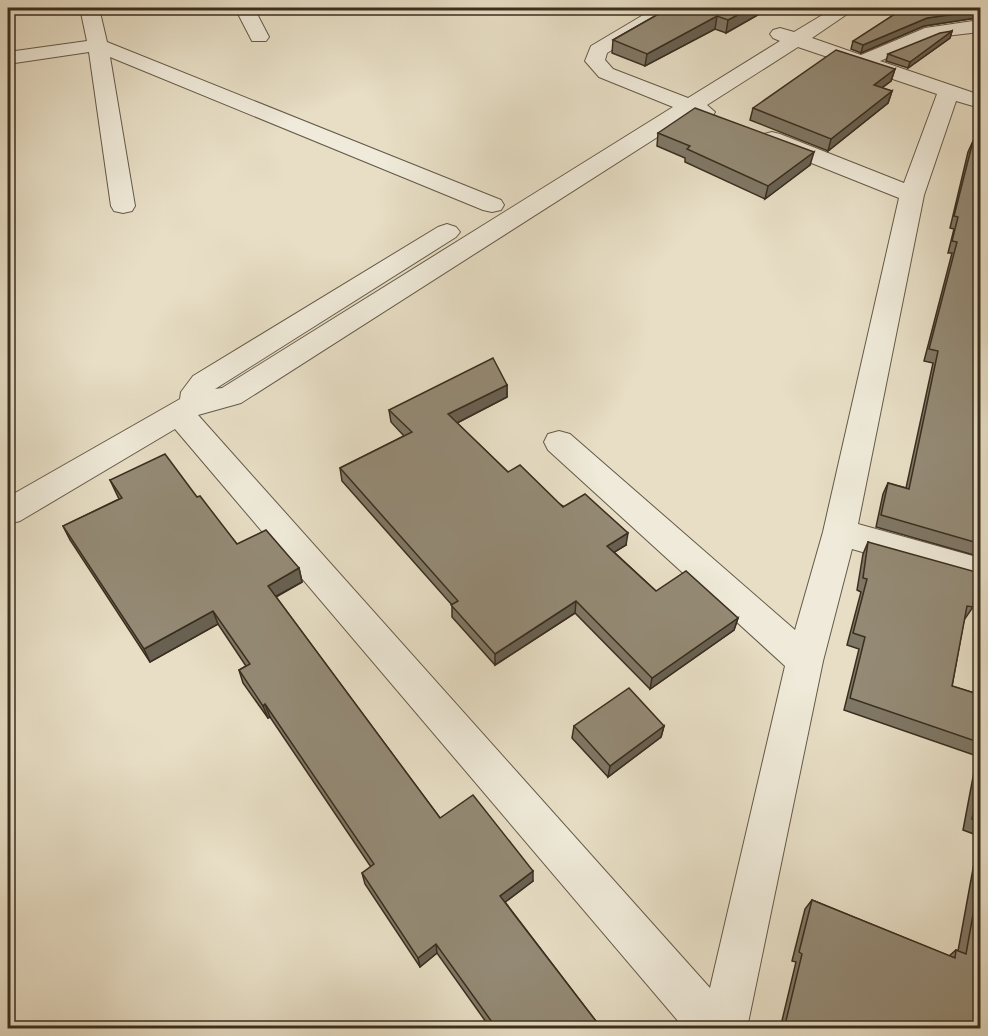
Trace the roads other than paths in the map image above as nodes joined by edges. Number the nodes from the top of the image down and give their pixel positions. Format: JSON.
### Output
{"nodes":[{"id":1,"x":90,"y":8,"type":"edge"},
{"id":2,"x":245,"y":8,"type":"edge"},
{"id":3,"x":668,"y":8,"type":"edge"},
{"id":4,"x":813,"y":8,"type":"edge"},
{"id":5,"x":846,"y":8,"type":"edge"},
{"id":6,"x":981,"y":27,"type":"edge"},
{"id":7,"x":784,"y":35,"type":"junction"},
{"id":8,"x":259,"y":37,"type":"dead end"},
{"id":9,"x":98,"y":45,"type":"junction"},
{"id":10,"x":8,"y":58,"type":"edge"},
{"id":11,"x":862,"y":62,"type":"junction"},
{"id":12,"x":950,"y":90,"type":"junction"},
{"id":13,"x":679,"y":102,"type":"junction"},
{"id":14,"x":981,"y":102,"type":"edge"},
{"id":15,"x":723,"y":119,"type":"edge"},
{"id":16,"x":757,"y":133,"type":"edge"},
{"id":17,"x":912,"y":195,"type":"junction"},
{"id":18,"x":123,"y":206,"type":"dead end"},
{"id":19,"x":475,"y":215,"type":"junction"},
{"id":20,"x":187,"y":408,"type":"junction"},
{"id":21,"x":559,"y":442,"type":"dead end"},
{"id":22,"x":8,"y":512,"type":"edge"},
{"id":23,"x":840,"y":532,"type":"junction"},
{"id":24,"x":981,"y":572,"type":"edge"},
{"id":25,"x":805,"y":661,"type":"junction"},
{"id":26,"x":714,"y":1029,"type":"edge"},
{"id":27,"x":724,"y":1029,"type":"edge"}],
"edges":[{"from":1,"to":9,"type":"street"},
{"from":2,"to":8,"type":"street"},
{"from":3,"to":13,"type":"street"},
{"from":4,"to":7,"type":"street"},
{"from":5,"to":7,"type":"street"},
{"from":6,"to":11,"type":"street"},
{"from":7,"to":11,"type":"street"},
{"from":7,"to":13,"type":"street"},
{"from":9,"to":10,"type":"street"},
{"from":9,"to":18,"type":"street"},
{"from":9,"to":19,"type":"street"},
{"from":11,"to":12,"type":"street"},
{"from":12,"to":14,"type":"street"},
{"from":12,"to":17,"type":"street"},
{"from":13,"to":15,"type":"street"},
{"from":13,"to":19,"type":"street"},
{"from":13,"to":20,"type":"street"},
{"from":16,"to":17,"type":"street"},
{"from":17,"to":23,"type":"street"},
{"from":19,"to":20,"type":"street"},
{"from":20,"to":22,"type":"street"},
{"from":20,"to":26,"type":"street"},
{"from":21,"to":25,"type":"street"},
{"from":23,"to":24,"type":"street"},
{"from":23,"to":25,"type":"street"},
{"from":25,"to":27,"type":"street"}]}
